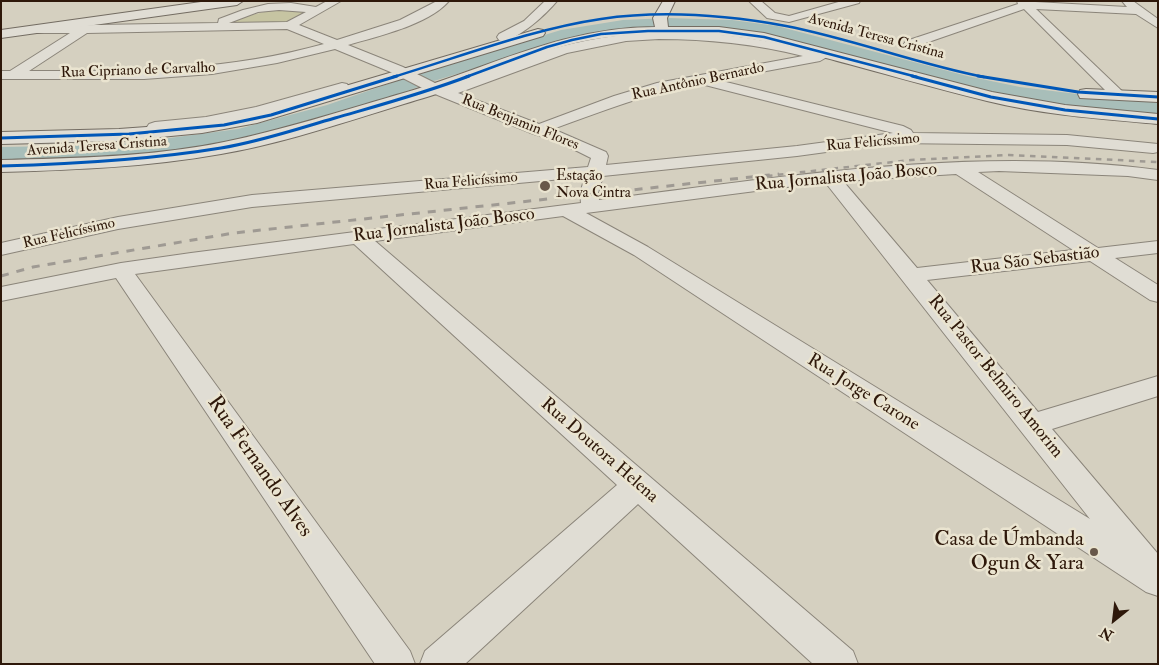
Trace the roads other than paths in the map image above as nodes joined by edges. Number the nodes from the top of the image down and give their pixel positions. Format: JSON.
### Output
{"nodes":[{"id":1,"x":237,"y":1,"type":"edge"},
{"id":2,"x":336,"y":1,"type":"edge"},
{"id":3,"x":444,"y":1,"type":"edge"},
{"id":4,"x":552,"y":1,"type":"edge"},
{"id":5,"x":669,"y":1,"type":"edge"},
{"id":6,"x":754,"y":1,"type":"edge"},
{"id":7,"x":855,"y":1,"type":"edge"},
{"id":8,"x":1126,"y":1,"type":"edge"},
{"id":9,"x":1024,"y":3,"type":"edge"},
{"id":10,"x":257,"y":5,"type":"edge"},
{"id":11,"x":316,"y":10,"type":"junction"},
{"id":12,"x":1140,"y":11,"type":"junction"},
{"id":13,"x":655,"y":21,"type":"edge"},
{"id":14,"x":84,"y":25,"type":"junction"},
{"id":15,"x":289,"y":25,"type":"junction"},
{"id":16,"x":1158,"y":25,"type":"edge"},
{"id":17,"x":213,"y":27,"type":"junction"},
{"id":18,"x":1,"y":32,"type":"edge"},
{"id":19,"x":503,"y":37,"type":"dead end"},
{"id":20,"x":565,"y":42,"type":"junction"},
{"id":21,"x":910,"y":44,"type":"dead end"},
{"id":22,"x":336,"y":45,"type":"junction"},
{"id":23,"x":582,"y":46,"type":"junction"},
{"id":24,"x":827,"y":56,"type":"junction"},
{"id":25,"x":517,"y":63,"type":"junction"},
{"id":26,"x":7,"y":75,"type":"edge"},
{"id":27,"x":404,"y":76,"type":"junction"},
{"id":28,"x":699,"y":80,"type":"junction"},
{"id":29,"x":1,"y":84,"type":"edge"},
{"id":30,"x":436,"y":90,"type":"junction"},
{"id":31,"x":1119,"y":96,"type":"junction"},
{"id":32,"x":1158,"y":97,"type":"edge"},
{"id":33,"x":1158,"y":119,"type":"edge"},
{"id":34,"x":537,"y":130,"type":"junction"},
{"id":35,"x":1,"y":132,"type":"edge"},
{"id":36,"x":1,"y":138,"type":"edge"},
{"id":37,"x":916,"y":138,"type":"junction"},
{"id":38,"x":1152,"y":148,"type":"dead end"},
{"id":39,"x":1,"y":166,"type":"edge"},
{"id":40,"x":959,"y":168,"type":"junction"},
{"id":41,"x":597,"y":171,"type":"junction"},
{"id":42,"x":1128,"y":171,"type":"junction"},
{"id":43,"x":1158,"y":175,"type":"edge"},
{"id":44,"x":830,"y":176,"type":"junction"},
{"id":45,"x":1158,"y":192,"type":"edge"},
{"id":46,"x":592,"y":207,"type":"junction"},
{"id":47,"x":566,"y":210,"type":"junction"},
{"id":48,"x":358,"y":237,"type":"junction"},
{"id":49,"x":1158,"y":247,"type":"edge"},
{"id":50,"x":1,"y":249,"type":"edge"},
{"id":51,"x":1095,"y":255,"type":"junction"},
{"id":52,"x":121,"y":270,"type":"junction"},
{"id":53,"x":911,"y":275,"type":"junction"},
{"id":54,"x":1,"y":294,"type":"edge"},
{"id":55,"x":1158,"y":295,"type":"edge"},
{"id":56,"x":1158,"y":386,"type":"edge"},
{"id":57,"x":1033,"y":424,"type":"junction"},
{"id":58,"x":638,"y":485,"type":"junction"},
{"id":59,"x":1158,"y":580,"type":"edge"},
{"id":60,"x":398,"y":664,"type":"edge"},
{"id":61,"x":438,"y":664,"type":"edge"},
{"id":62,"x":840,"y":664,"type":"edge"}],
"edges":[{"from":1,"to":14,"type":"main road"},
{"from":2,"to":11,"type":"street"},
{"from":3,"to":22,"type":"street","name":"Rua Cipriano de Carvalho"},
{"from":4,"to":19,"type":"street"},
{"from":5,"to":13,"type":"main road"},
{"from":6,"to":7,"type":"street"},
{"from":8,"to":12,"type":"street"},
{"from":9,"to":12,"type":"street"},
{"from":9,"to":21,"type":"street"},
{"from":9,"to":31,"type":"street"},
{"from":10,"to":11,"type":"street"},
{"from":10,"to":17,"type":"street"},
{"from":11,"to":15,"type":"street"},
{"from":12,"to":16,"type":"street"},
{"from":13,"to":20,"type":"main road","name":"Avenida Teresa Cristina"},
{"from":13,"to":24,"type":"main road","name":"Avenida Teresa Cristina"},
{"from":13,"to":27,"type":"main road","name":"Avenida Teresa Cristina"},
{"from":13,"to":31,"type":"main road","name":"Avenida Teresa Cristina"},
{"from":14,"to":17,"type":"street"},
{"from":14,"to":18,"type":"main road"},
{"from":14,"to":18,"type":"main road"},
{"from":14,"to":26,"type":"street"},
{"from":15,"to":17,"type":"street"},
{"from":15,"to":22,"type":"street","name":"Rua Benjamin Flores"},
{"from":20,"to":23,"type":"street"},
{"from":20,"to":25,"type":"main road","name":"Avenida Teresa Cristina"},
{"from":22,"to":26,"type":"street","name":"Rua Cipriano de Carvalho"},
{"from":22,"to":27,"type":"street","name":"Rua Benjamin Flores"},
{"from":23,"to":24,"type":"street","name":"Avenida Teresa Cristina"},
{"from":23,"to":25,"type":"street","name":"Avenida Teresa Cristina"},
{"from":24,"to":28,"type":"street","name":"Rua Antônio Bernardo"},
{"from":24,"to":33,"type":"main road","name":"Avenida Teresa Cristina"},
{"from":25,"to":30,"type":"main road","name":"Avenida Teresa Cristina"},
{"from":26,"to":29,"type":"street"},
{"from":27,"to":30,"type":"street","name":"Rua Benjamin Flores"},
{"from":27,"to":35,"type":"street"},
{"from":27,"to":36,"type":"main road","name":"Avenida Teresa Cristina"},
{"from":28,"to":34,"type":"street","name":"Rua Antônio Bernardo"},
{"from":28,"to":37,"type":"street"},
{"from":30,"to":34,"type":"street","name":"Rua Benjamin Flores"},
{"from":30,"to":39,"type":"main road","name":"Avenida Teresa Cristina"},
{"from":31,"to":32,"type":"main road","name":"Avenida Teresa Cristina"},
{"from":34,"to":41,"type":"street","name":"Rua Benjamin Flores"},
{"from":37,"to":38,"type":"street","name":"Rua Felicíssimo"},
{"from":37,"to":41,"type":"street","name":"Rua Felicíssimo"},
{"from":40,"to":42,"type":"street","name":"Rua Jornalista João Bosco"},
{"from":40,"to":44,"type":"street","name":"Rua Jornalista João Bosco"},
{"from":40,"to":51,"type":"street"},
{"from":41,"to":46,"type":"street"},
{"from":41,"to":50,"type":"street","name":"Rua Felicíssimo"},
{"from":42,"to":43,"type":"street","name":"Rua Jornalista João Bosco"},
{"from":42,"to":45,"type":"street"},
{"from":44,"to":46,"type":"street","name":"Rua Jornalista João Bosco"},
{"from":44,"to":53,"type":"street","name":"Rua Pastor Belmiro Amorim"},
{"from":46,"to":47,"type":"street","name":"Rua Jornalista João Bosco"},
{"from":47,"to":48,"type":"street","name":"Rua Jornalista João Bosco"},
{"from":47,"to":59,"type":"street","name":"Rua Jorge Carone"},
{"from":48,"to":52,"type":"street","name":"Rua Jornalista João Bosco"},
{"from":48,"to":58,"type":"street","name":"Rua Doutora Helena"},
{"from":49,"to":51,"type":"street","name":"Rua São Sebastião"},
{"from":51,"to":53,"type":"street","name":"Rua São Sebastião"},
{"from":51,"to":55,"type":"street"},
{"from":52,"to":54,"type":"street","name":"Rua Jornalista João Bosco"},
{"from":52,"to":60,"type":"street","name":"Rua Fernando Alves"},
{"from":53,"to":57,"type":"street","name":"Rua Pastor Belmiro Amorim"},
{"from":56,"to":57,"type":"street"},
{"from":57,"to":59,"type":"street","name":"Rua Pastor Belmiro Amorim"},
{"from":58,"to":61,"type":"street"},
{"from":58,"to":62,"type":"street","name":"Rua Doutora Helena"}]}
